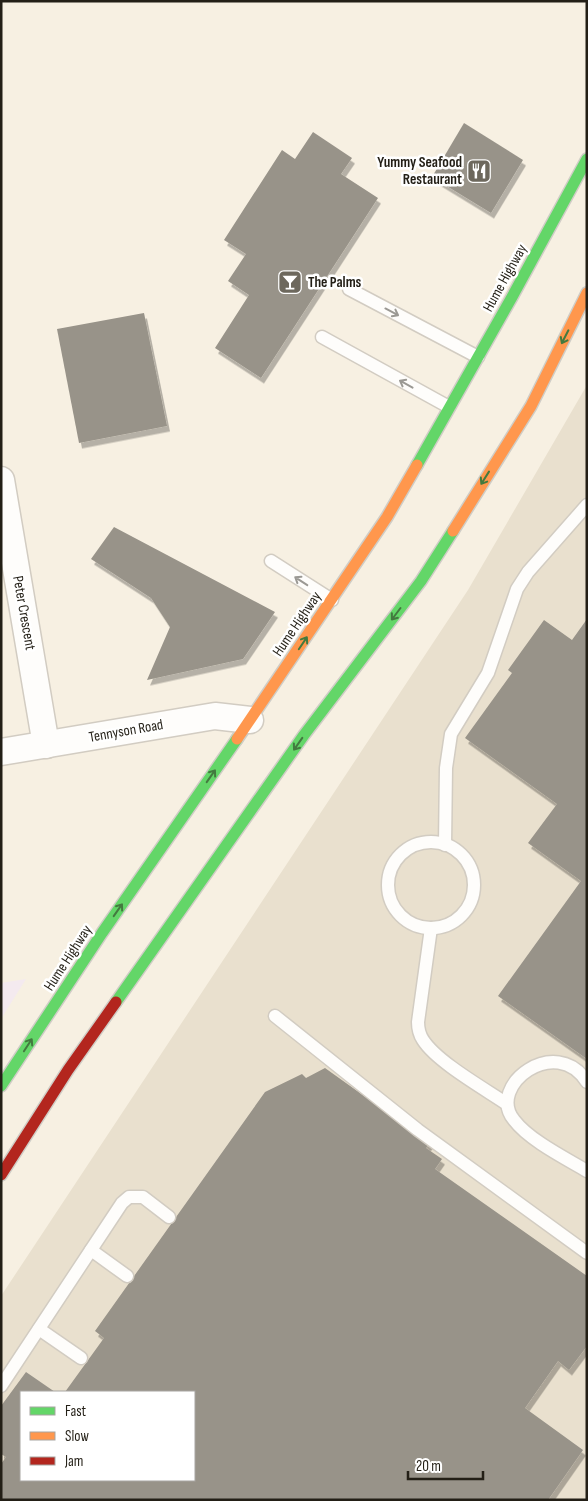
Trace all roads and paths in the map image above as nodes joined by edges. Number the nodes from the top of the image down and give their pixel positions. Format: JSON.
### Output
{"nodes":[{"id":1,"x":587,"y":159,"type":"edge"},
{"id":2,"x":349,"y":289,"type":"dead end"},
{"id":3,"x":587,"y":294,"type":"edge"},
{"id":4,"x":322,"y":337,"type":"dead end"},
{"id":5,"x":478,"y":357,"type":"junction"},
{"id":6,"x":449,"y":407,"type":"junction"},
{"id":7,"x":1,"y":480,"type":"edge"},
{"id":8,"x":587,"y":505,"type":"edge"},
{"id":9,"x":271,"y":561,"type":"dead end"},
{"id":10,"x":332,"y":600,"type":"junction"},
{"id":11,"x":250,"y":720,"type":"junction"},
{"id":12,"x":46,"y":745,"type":"junction"},
{"id":13,"x":1,"y":752,"type":"edge"},
{"id":14,"x":445,"y":845,"type":"junction"},
{"id":15,"x":431,"y":928,"type":"junction"},
{"id":16,"x":275,"y":1016,"type":"dead end"},
{"id":17,"x":587,"y":1082,"type":"edge"},
{"id":18,"x":1,"y":1086,"type":"edge"},
{"id":19,"x":507,"y":1104,"type":"junction"},
{"id":20,"x":587,"y":1171,"type":"edge"},
{"id":21,"x":1,"y":1175,"type":"edge"},
{"id":22,"x":169,"y":1218,"type":"dead end"},
{"id":23,"x":91,"y":1250,"type":"junction"},
{"id":24,"x":587,"y":1254,"type":"edge"},
{"id":25,"x":127,"y":1276,"type":"dead end"},
{"id":26,"x":39,"y":1329,"type":"junction"},
{"id":27,"x":81,"y":1358,"type":"dead end"},
{"id":28,"x":1,"y":1386,"type":"edge"}],
"edges":[{"from":1,"to":5,"type":"highway","name":"Hume Highway"},
{"from":2,"to":5,"type":"lane","one_way":true},
{"from":3,"to":21,"type":"highway","one_way":true},
{"from":6,"to":4,"type":"lane","one_way":true},
{"from":5,"to":6,"type":"highway","name":"Hume Highway"},
{"from":6,"to":10,"type":"highway","name":"Hume Highway"},
{"from":7,"to":12,"type":"street","name":"Peter Crescent"},
{"from":8,"to":14,"type":"lane"},
{"from":10,"to":9,"type":"lane","one_way":true},
{"from":11,"to":10,"type":"highway","name":"Hume Highway","one_way":true},
{"from":11,"to":12,"type":"street","name":"Tennyson Road"},
{"from":18,"to":11,"type":"highway","name":"Hume Highway","one_way":true},
{"from":12,"to":13,"type":"street","name":"Tennyson Road"},
{"from":14,"to":15,"type":"lane"},
{"from":14,"to":15,"type":"lane"},
{"from":15,"to":19,"type":"lane"},
{"from":16,"to":24,"type":"lane"},
{"from":17,"to":19,"type":"lane"},
{"from":19,"to":20,"type":"lane"},
{"from":22,"to":23,"type":"lane"},
{"from":23,"to":25,"type":"lane"},
{"from":23,"to":26,"type":"lane"},
{"from":26,"to":27,"type":"lane"},
{"from":26,"to":28,"type":"lane"}]}
